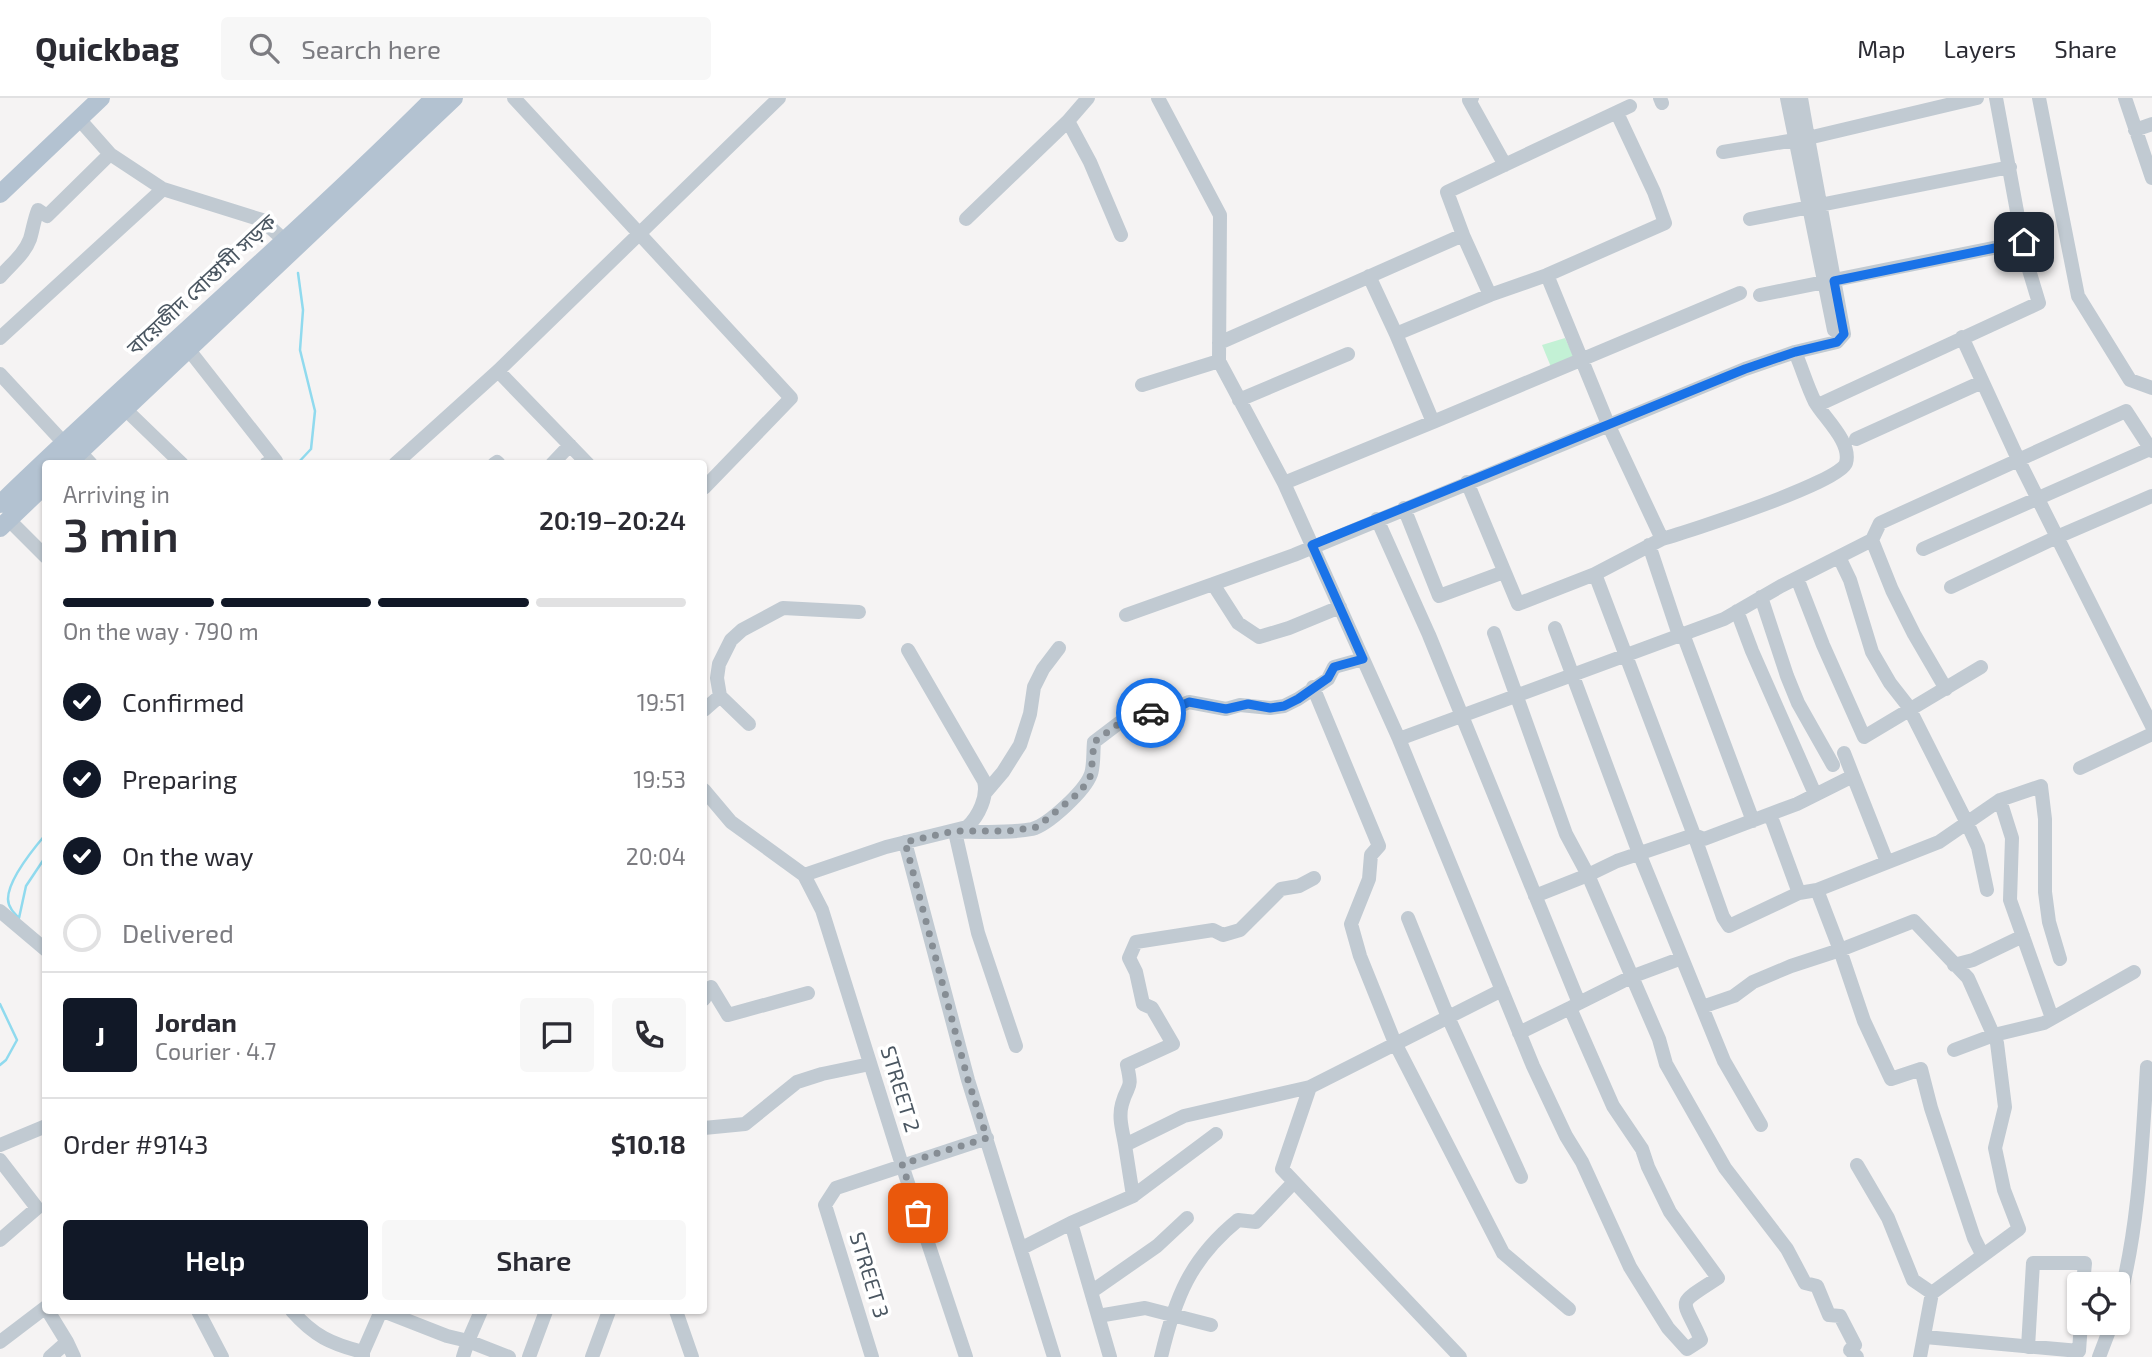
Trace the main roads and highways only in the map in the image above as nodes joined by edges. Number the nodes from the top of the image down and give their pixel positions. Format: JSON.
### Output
{"nodes":[{"id":1,"x":101,"y":98,"type":"edge"},
{"id":2,"x":435,"y":98,"type":"edge"},
{"id":3,"x":454,"y":98,"type":"edge"},
{"id":4,"x":0,"y":194,"type":"edge"},
{"id":5,"x":49,"y":460,"type":"edge"},
{"id":6,"x":79,"y":460,"type":"edge"},
{"id":7,"x":42,"y":469,"type":"edge"},
{"id":8,"x":42,"y":487,"type":"edge"},
{"id":9,"x":3,"y":517,"type":"edge"}],
"edges":[{"from":1,"to":4,"type":"main road"},
{"from":2,"to":5,"type":"main road","name":"বায়েজীদ বোস্তামী সড়ক"},
{"from":3,"to":6,"type":"main road","name":"বায়েজীদ বোস্তামী সড়ক"},
{"from":7,"to":9,"type":"main road","name":"বায়েজীদ বোস্তামী সড়ক"},
{"from":8,"to":9,"type":"main road"}]}
